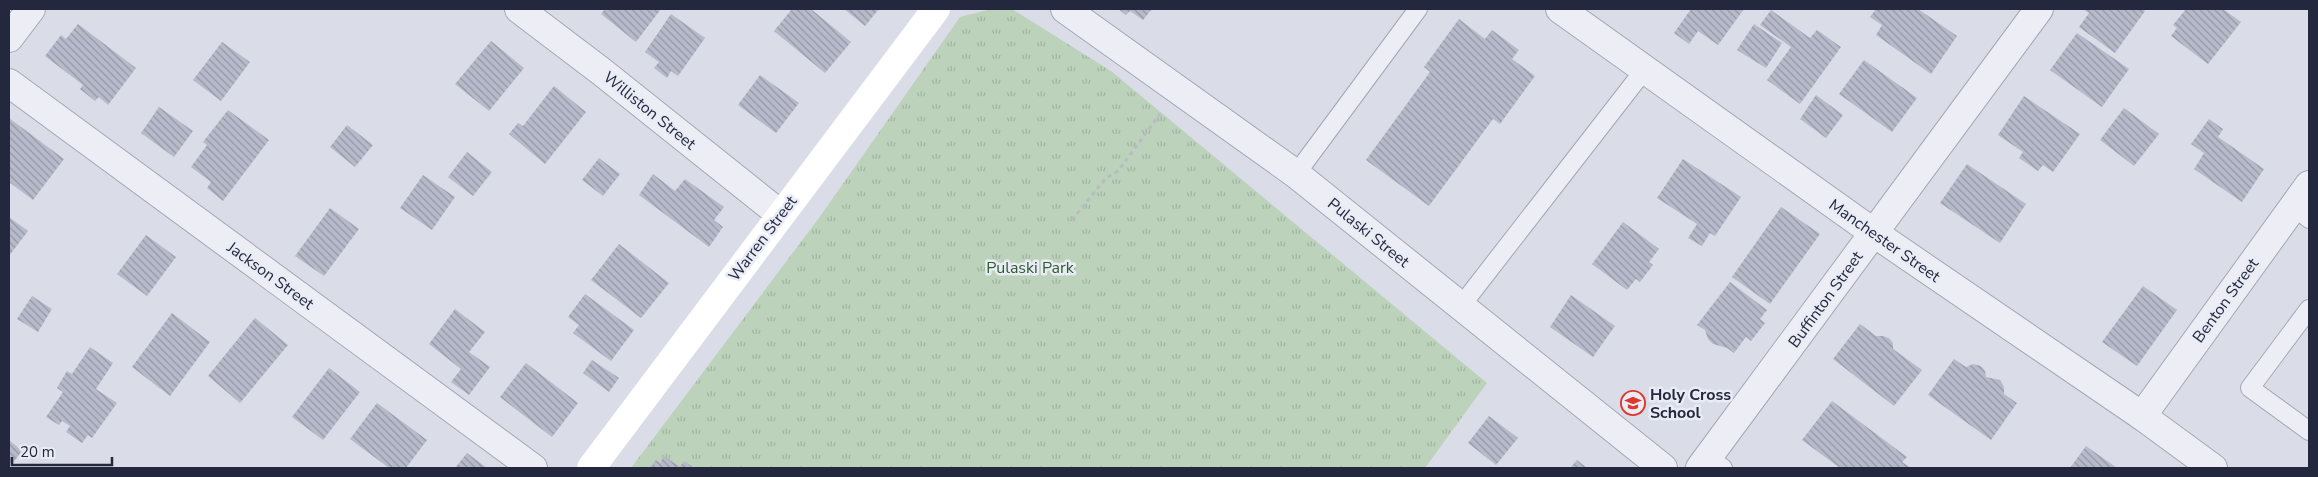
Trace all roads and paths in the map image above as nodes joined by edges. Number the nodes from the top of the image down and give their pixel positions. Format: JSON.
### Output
{"nodes":[{"id":1,"x":31,"y":9,"type":"edge"},
{"id":2,"x":519,"y":9,"type":"edge"},
{"id":3,"x":936,"y":9,"type":"edge"},
{"id":4,"x":1065,"y":9,"type":"edge"},
{"id":5,"x":1418,"y":9,"type":"edge"},
{"id":6,"x":1560,"y":9,"type":"edge"},
{"id":7,"x":2039,"y":9,"type":"edge"},
{"id":8,"x":9,"y":38,"type":"edge"},
{"id":9,"x":1645,"y":69,"type":"junction"},
{"id":10,"x":9,"y":83,"type":"edge"},
{"id":11,"x":1179,"y":90,"type":"junction"},
{"id":12,"x":1296,"y":174,"type":"junction"},
{"id":13,"x":2304,"y":203,"type":"edge"},
{"id":14,"x":780,"y":214,"type":"junction"},
{"id":15,"x":1072,"y":220,"type":"dead end"},
{"id":16,"x":1874,"y":233,"type":"junction"},
{"id":17,"x":1461,"y":306,"type":"junction"},
{"id":18,"x":2309,"y":309,"type":"edge"},
{"id":19,"x":2142,"y":416,"type":"junction"},
{"id":20,"x":2309,"y":431,"type":"edge"},
{"id":21,"x":1710,"y":465,"type":"edge"},
{"id":22,"x":533,"y":468,"type":"edge"},
{"id":23,"x":591,"y":468,"type":"edge"},
{"id":24,"x":1663,"y":468,"type":"edge"},
{"id":25,"x":2213,"y":468,"type":"edge"}],
"edges":[{"from":1,"to":8,"type":"street"},
{"from":2,"to":14,"type":"street","name":"Williston Street"},
{"from":3,"to":14,"type":"street","name":"Warren Street"},
{"from":4,"to":11,"type":"street","name":"Pulaski Street"},
{"from":5,"to":12,"type":"lane"},
{"from":6,"to":9,"type":"street","name":"Manchester Street"},
{"from":7,"to":16,"type":"street","name":"Buffinton Street"},
{"from":9,"to":16,"type":"street","name":"Manchester Street"},
{"from":9,"to":17,"type":"lane"},
{"from":10,"to":22,"type":"street","name":"Jackson Street"},
{"from":11,"to":12,"type":"street","name":"Pulaski Street"},
{"from":11,"to":15,"type":"path"},
{"from":12,"to":17,"type":"street","name":"Pulaski Street"},
{"from":13,"to":19,"type":"street","name":"Benton Street"},
{"from":14,"to":23,"type":"street","name":"Warren Street"},
{"from":16,"to":19,"type":"street","name":"Manchester Street"},
{"from":16,"to":21,"type":"street","name":"Buffinton Street"},
{"from":17,"to":24,"type":"street","name":"Pulaski Street"},
{"from":18,"to":20,"type":"lane"},
{"from":19,"to":25,"type":"street","name":"Manchester Street"}]}
